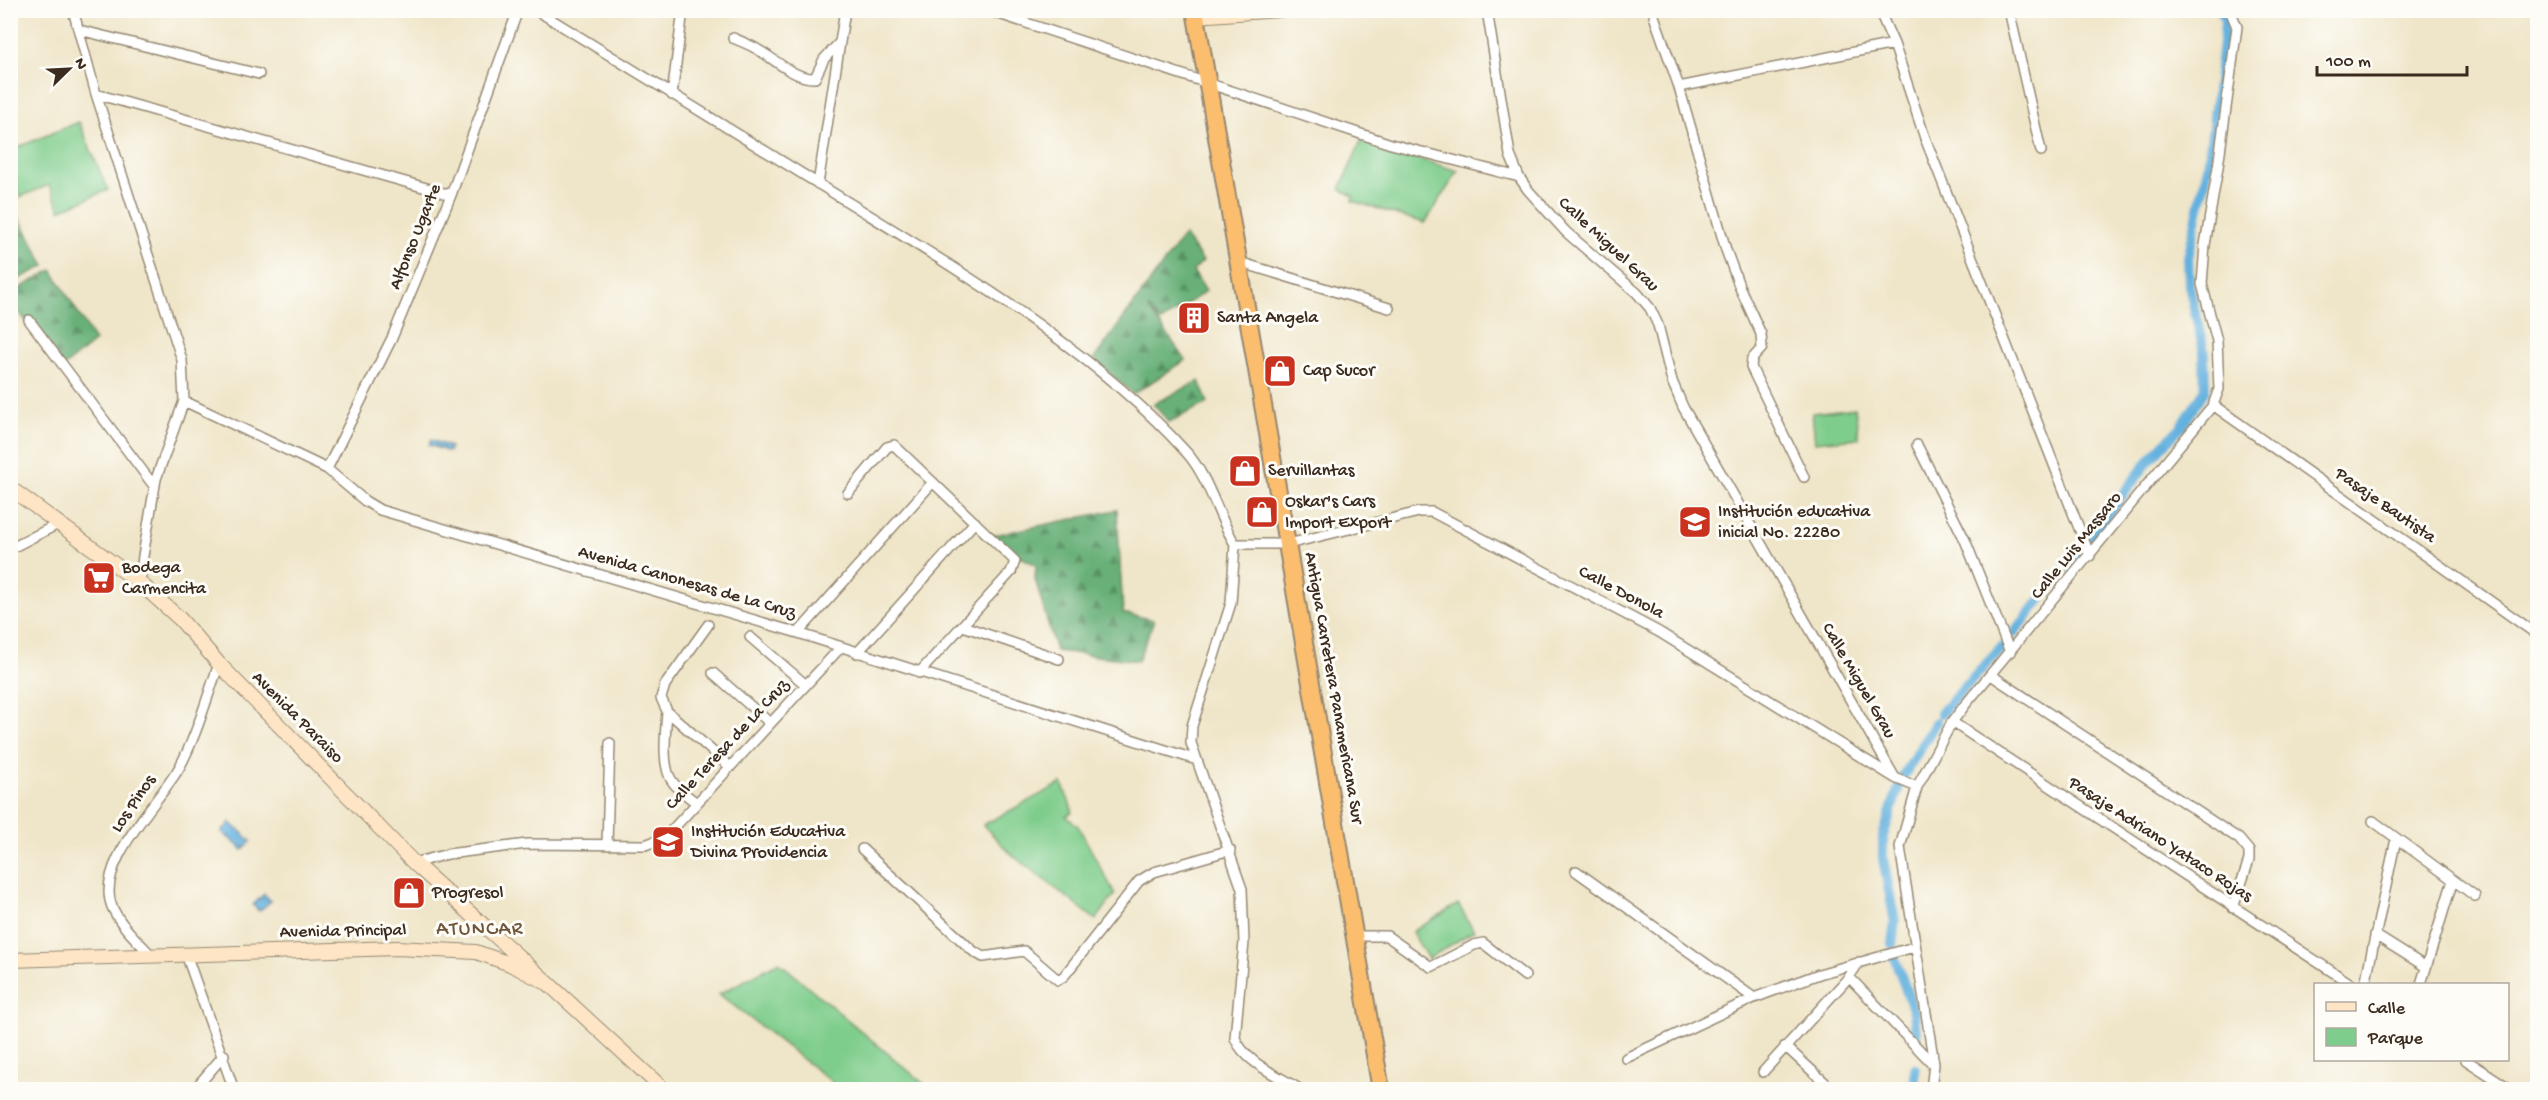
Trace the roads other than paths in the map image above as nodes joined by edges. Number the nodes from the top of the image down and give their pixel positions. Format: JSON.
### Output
{"nodes":[{"id":1,"x":73,"y":10,"type":"edge"},
{"id":2,"x":518,"y":10,"type":"edge"},
{"id":3,"x":536,"y":10,"type":"edge"},
{"id":4,"x":683,"y":10,"type":"edge"},
{"id":5,"x":845,"y":10,"type":"edge"},
{"id":6,"x":987,"y":10,"type":"edge"},
{"id":7,"x":1279,"y":10,"type":"edge"},
{"id":8,"x":1487,"y":10,"type":"edge"},
{"id":9,"x":1879,"y":10,"type":"edge"},
{"id":10,"x":2009,"y":10,"type":"edge"},
{"id":11,"x":2230,"y":10,"type":"edge"},
{"id":12,"x":1196,"y":13,"type":"edge"},
{"id":13,"x":1654,"y":16,"type":"dead end"},
{"id":14,"x":79,"y":30,"type":"junction"},
{"id":15,"x":733,"y":38,"type":"dead end"},
{"id":16,"x":840,"y":42,"type":"junction"},
{"id":17,"x":1894,"y":44,"type":"junction"},
{"id":18,"x":259,"y":75,"type":"dead end"},
{"id":19,"x":1208,"y":83,"type":"junction"},
{"id":20,"x":1678,"y":87,"type":"junction"},
{"id":21,"x":96,"y":94,"type":"junction"},
{"id":22,"x":672,"y":95,"type":"junction"},
{"id":23,"x":2041,"y":151,"type":"dead end"},
{"id":24,"x":1519,"y":177,"type":"junction"},
{"id":25,"x":818,"y":184,"type":"junction"},
{"id":26,"x":451,"y":195,"type":"junction"},
{"id":27,"x":1239,"y":262,"type":"junction"},
{"id":28,"x":1389,"y":308,"type":"dead end"},
{"id":29,"x":29,"y":320,"type":"dead end"},
{"id":30,"x":184,"y":401,"type":"junction"},
{"id":31,"x":2213,"y":405,"type":"junction"},
{"id":32,"x":1917,"y":445,"type":"dead end"},
{"id":33,"x":327,"y":469,"type":"junction"},
{"id":34,"x":1803,"y":477,"type":"dead end"},
{"id":35,"x":933,"y":482,"type":"junction"},
{"id":36,"x":154,"y":486,"type":"junction"},
{"id":37,"x":10,"y":488,"type":"edge"},
{"id":38,"x":848,"y":493,"type":"dead end"},
{"id":39,"x":975,"y":522,"type":"junction"},
{"id":40,"x":58,"y":524,"type":"junction"},
{"id":41,"x":1235,"y":544,"type":"junction"},
{"id":42,"x":1288,"y":544,"type":"junction"},
{"id":43,"x":10,"y":549,"type":"edge"},
{"id":44,"x":2090,"y":556,"type":"junction"},
{"id":45,"x":140,"y":584,"type":"junction"},
{"id":46,"x":708,"y":625,"type":"dead end"},
{"id":47,"x":963,"y":626,"type":"junction"},
{"id":48,"x":798,"y":633,"type":"junction"},
{"id":49,"x":2538,"y":635,"type":"edge"},
{"id":50,"x":750,"y":637,"type":"dead end"},
{"id":51,"x":841,"y":647,"type":"junction"},
{"id":52,"x":2010,"y":652,"type":"junction"},
{"id":53,"x":857,"y":653,"type":"junction"},
{"id":54,"x":1059,"y":659,"type":"dead end"},
{"id":55,"x":219,"y":664,"type":"junction"},
{"id":56,"x":713,"y":673,"type":"dead end"},
{"id":57,"x":919,"y":673,"type":"junction"},
{"id":58,"x":1991,"y":675,"type":"junction"},
{"id":59,"x":806,"y":685,"type":"junction"},
{"id":60,"x":667,"y":711,"type":"junction"},
{"id":61,"x":770,"y":723,"type":"junction"},
{"id":62,"x":1952,"y":723,"type":"junction"},
{"id":63,"x":610,"y":743,"type":"dead end"},
{"id":64,"x":1197,"y":760,"type":"junction"},
{"id":65,"x":730,"y":767,"type":"junction"},
{"id":66,"x":1895,"y":778,"type":"junction"},
{"id":67,"x":1917,"y":787,"type":"junction"},
{"id":68,"x":697,"y":803,"type":"junction"},
{"id":69,"x":2373,"y":821,"type":"dead end"},
{"id":70,"x":2396,"y":839,"type":"junction"},
{"id":71,"x":607,"y":844,"type":"junction"},
{"id":72,"x":862,"y":849,"type":"dead end"},
{"id":73,"x":1230,"y":850,"type":"junction"},
{"id":74,"x":414,"y":863,"type":"junction"},
{"id":75,"x":1576,"y":871,"type":"dead end"},
{"id":76,"x":2453,"y":880,"type":"junction"},
{"id":77,"x":2475,"y":896,"type":"dead end"},
{"id":78,"x":2233,"y":908,"type":"junction"},
{"id":79,"x":482,"y":924,"type":"junction"},
{"id":80,"x":2375,"y":935,"type":"junction"},
{"id":81,"x":1356,"y":936,"type":"junction"},
{"id":82,"x":1914,"y":947,"type":"junction"},
{"id":83,"x":467,"y":950,"type":"junction"},
{"id":84,"x":186,"y":954,"type":"junction"},
{"id":85,"x":152,"y":955,"type":"junction"},
{"id":86,"x":10,"y":960,"type":"edge"},
{"id":87,"x":1859,"y":962,"type":"junction"},
{"id":88,"x":2426,"y":967,"type":"junction"},
{"id":89,"x":1525,"y":976,"type":"dead end"},
{"id":90,"x":1849,"y":977,"type":"junction"},
{"id":91,"x":2349,"y":983,"type":"edge"},
{"id":92,"x":2365,"y":983,"type":"edge"},
{"id":93,"x":2421,"y":983,"type":"edge"},
{"id":94,"x":549,"y":984,"type":"junction"},
{"id":95,"x":1754,"y":998,"type":"junction"},
{"id":96,"x":1785,"y":1046,"type":"junction"},
{"id":97,"x":224,"y":1055,"type":"junction"},
{"id":98,"x":1626,"y":1058,"type":"dead end"},
{"id":99,"x":2469,"y":1061,"type":"edge"},
{"id":100,"x":1934,"y":1064,"type":"junction"},
{"id":101,"x":1764,"y":1072,"type":"dead end"},
{"id":102,"x":194,"y":1089,"type":"edge"},
{"id":103,"x":234,"y":1089,"type":"edge"},
{"id":104,"x":664,"y":1089,"type":"edge"},
{"id":105,"x":1301,"y":1089,"type":"edge"},
{"id":106,"x":1381,"y":1089,"type":"edge"},
{"id":107,"x":1833,"y":1089,"type":"edge"},
{"id":108,"x":1932,"y":1089,"type":"edge"},
{"id":109,"x":2512,"y":1089,"type":"edge"}],
"edges":[{"from":1,"to":14,"type":"street"},
{"from":2,"to":26,"type":"street","name":"Alfonso Ugarte"},
{"from":3,"to":22,"type":"street"},
{"from":4,"to":22,"type":"street"},
{"from":5,"to":16,"type":"street"},
{"from":6,"to":19,"type":"street"},
{"from":7,"to":12,"type":"main road"},
{"from":8,"to":24,"type":"street","name":"Calle Miguel Grau"},
{"from":9,"to":17,"type":"street"},
{"from":10,"to":23,"type":"street"},
{"from":11,"to":31,"type":"street","name":"Calle Luis Massaro"},
{"from":12,"to":19,"type":"highway","name":"Antigua Carretera Panamericana Sur"},
{"from":13,"to":20,"type":"street"},
{"from":14,"to":18,"type":"street"},
{"from":14,"to":21,"type":"street"},
{"from":15,"to":16,"type":"street"},
{"from":16,"to":25,"type":"street"},
{"from":17,"to":20,"type":"street"},
{"from":17,"to":44,"type":"street"},
{"from":19,"to":24,"type":"street"},
{"from":19,"to":27,"type":"highway","name":"Antigua Carretera Panamericana Sur"},
{"from":20,"to":34,"type":"street"},
{"from":21,"to":26,"type":"street"},
{"from":21,"to":30,"type":"street"},
{"from":22,"to":25,"type":"street"},
{"from":24,"to":66,"type":"street","name":"Calle Miguel Grau"},
{"from":25,"to":41,"type":"street"},
{"from":26,"to":33,"type":"street","name":"Alfonso Ugarte"},
{"from":27,"to":28,"type":"street"},
{"from":27,"to":42,"type":"highway","name":"Antigua Carretera Panamericana Sur"},
{"from":29,"to":36,"type":"street"},
{"from":30,"to":33,"type":"street","name":"Avenida Canonesas de La Cruz"},
{"from":30,"to":36,"type":"street"},
{"from":31,"to":44,"type":"street","name":"Calle Luis Massaro"},
{"from":31,"to":49,"type":"street","name":"Pasaje Bautista"},
{"from":32,"to":52,"type":"street"},
{"from":33,"to":48,"type":"street","name":"Avenida Canonesas de La Cruz"},
{"from":35,"to":38,"type":"street"},
{"from":35,"to":39,"type":"street"},
{"from":35,"to":48,"type":"street"},
{"from":36,"to":45,"type":"street"},
{"from":37,"to":40,"type":"main road","name":"Avenida Paraiso"},
{"from":39,"to":47,"type":"street"},
{"from":39,"to":53,"type":"street"},
{"from":40,"to":43,"type":"street"},
{"from":40,"to":45,"type":"main road","name":"Avenida Paraiso"},
{"from":41,"to":42,"type":"street","name":"Calle Donola"},
{"from":41,"to":64,"type":"street"},
{"from":42,"to":66,"type":"street","name":"Calle Donola"},
{"from":42,"to":81,"type":"highway","name":"Antigua Carretera Panamericana Sur"},
{"from":44,"to":52,"type":"street","name":"Calle Luis Massaro"},
{"from":45,"to":55,"type":"main road","name":"Avenida Paraiso"},
{"from":46,"to":60,"type":"street"},
{"from":47,"to":54,"type":"street"},
{"from":47,"to":57,"type":"street"},
{"from":48,"to":51,"type":"street","name":"Avenida Canonesas de La Cruz"},
{"from":50,"to":59,"type":"street"},
{"from":51,"to":53,"type":"street","name":"Avenida Canonesas de La Cruz"},
{"from":51,"to":59,"type":"street","name":"Calle Teresa de La Cruz"},
{"from":52,"to":58,"type":"street","name":"Calle Luis Massaro"},
{"from":53,"to":57,"type":"street","name":"Avenida Canonesas de La Cruz"},
{"from":55,"to":74,"type":"main road","name":"Avenida Paraiso"},
{"from":55,"to":85,"type":"street","name":"Los Pinos"},
{"from":56,"to":61,"type":"street"},
{"from":57,"to":64,"type":"street","name":"Avenida Canonesas de La Cruz"},
{"from":58,"to":62,"type":"street","name":"Calle Luis Massaro"},
{"from":58,"to":78,"type":"street"},
{"from":59,"to":61,"type":"street","name":"Calle Teresa de La Cruz"},
{"from":60,"to":65,"type":"street"},
{"from":60,"to":68,"type":"street"},
{"from":61,"to":65,"type":"street","name":"Calle Teresa de La Cruz"},
{"from":62,"to":67,"type":"street","name":"Calle Luis Massaro"},
{"from":62,"to":78,"type":"street","name":"Pasaje Adriano Yataco Rojas"},
{"from":63,"to":71,"type":"street"},
{"from":64,"to":73,"type":"street"},
{"from":65,"to":68,"type":"street","name":"Calle Teresa de La Cruz"},
{"from":66,"to":67,"type":"street","name":"Calle Donola"},
{"from":67,"to":82,"type":"street","name":"Calle Luis Massaro"},
{"from":68,"to":71,"type":"street","name":"Calle Teresa de La Cruz"},
{"from":69,"to":70,"type":"street"},
{"from":70,"to":76,"type":"street"},
{"from":70,"to":80,"type":"street"},
{"from":71,"to":74,"type":"street","name":"Calle Teresa de La Cruz"},
{"from":72,"to":73,"type":"street"},
{"from":73,"to":105,"type":"street"},
{"from":74,"to":79,"type":"main road","name":"Avenida Paraiso"},
{"from":75,"to":95,"type":"street"},
{"from":76,"to":77,"type":"street"},
{"from":76,"to":88,"type":"street"},
{"from":78,"to":91,"type":"street","name":"Pasaje Adriano Yataco Rojas"},
{"from":79,"to":83,"type":"main road"},
{"from":79,"to":94,"type":"main road","name":"Avenida Paraiso"},
{"from":80,"to":88,"type":"street"},
{"from":80,"to":92,"type":"street"},
{"from":81,"to":89,"type":"street"},
{"from":81,"to":106,"type":"highway","name":"Antigua Carretera Panamericana Sur"},
{"from":82,"to":87,"type":"street"},
{"from":82,"to":100,"type":"street","name":"Calle Luis Massaro"},
{"from":83,"to":84,"type":"main road","name":"Avenida Principal"},
{"from":83,"to":94,"type":"main road","name":"Avenida Principal"},
{"from":84,"to":85,"type":"main road","name":"Avenida Principal"},
{"from":84,"to":97,"type":"street"},
{"from":85,"to":86,"type":"main road","name":"Avenida Principal"},
{"from":87,"to":90,"type":"street"},
{"from":87,"to":95,"type":"street"},
{"from":88,"to":93,"type":"street"},
{"from":90,"to":96,"type":"street"},
{"from":90,"to":100,"type":"street"},
{"from":94,"to":104,"type":"main road","name":"Avenida Principal"},
{"from":95,"to":98,"type":"street"},
{"from":96,"to":101,"type":"street"},
{"from":96,"to":107,"type":"street"},
{"from":97,"to":102,"type":"street"},
{"from":97,"to":103,"type":"street"},
{"from":99,"to":109,"type":"street"},
{"from":100,"to":108,"type":"street","name":"Calle Luis Massaro"}]}
